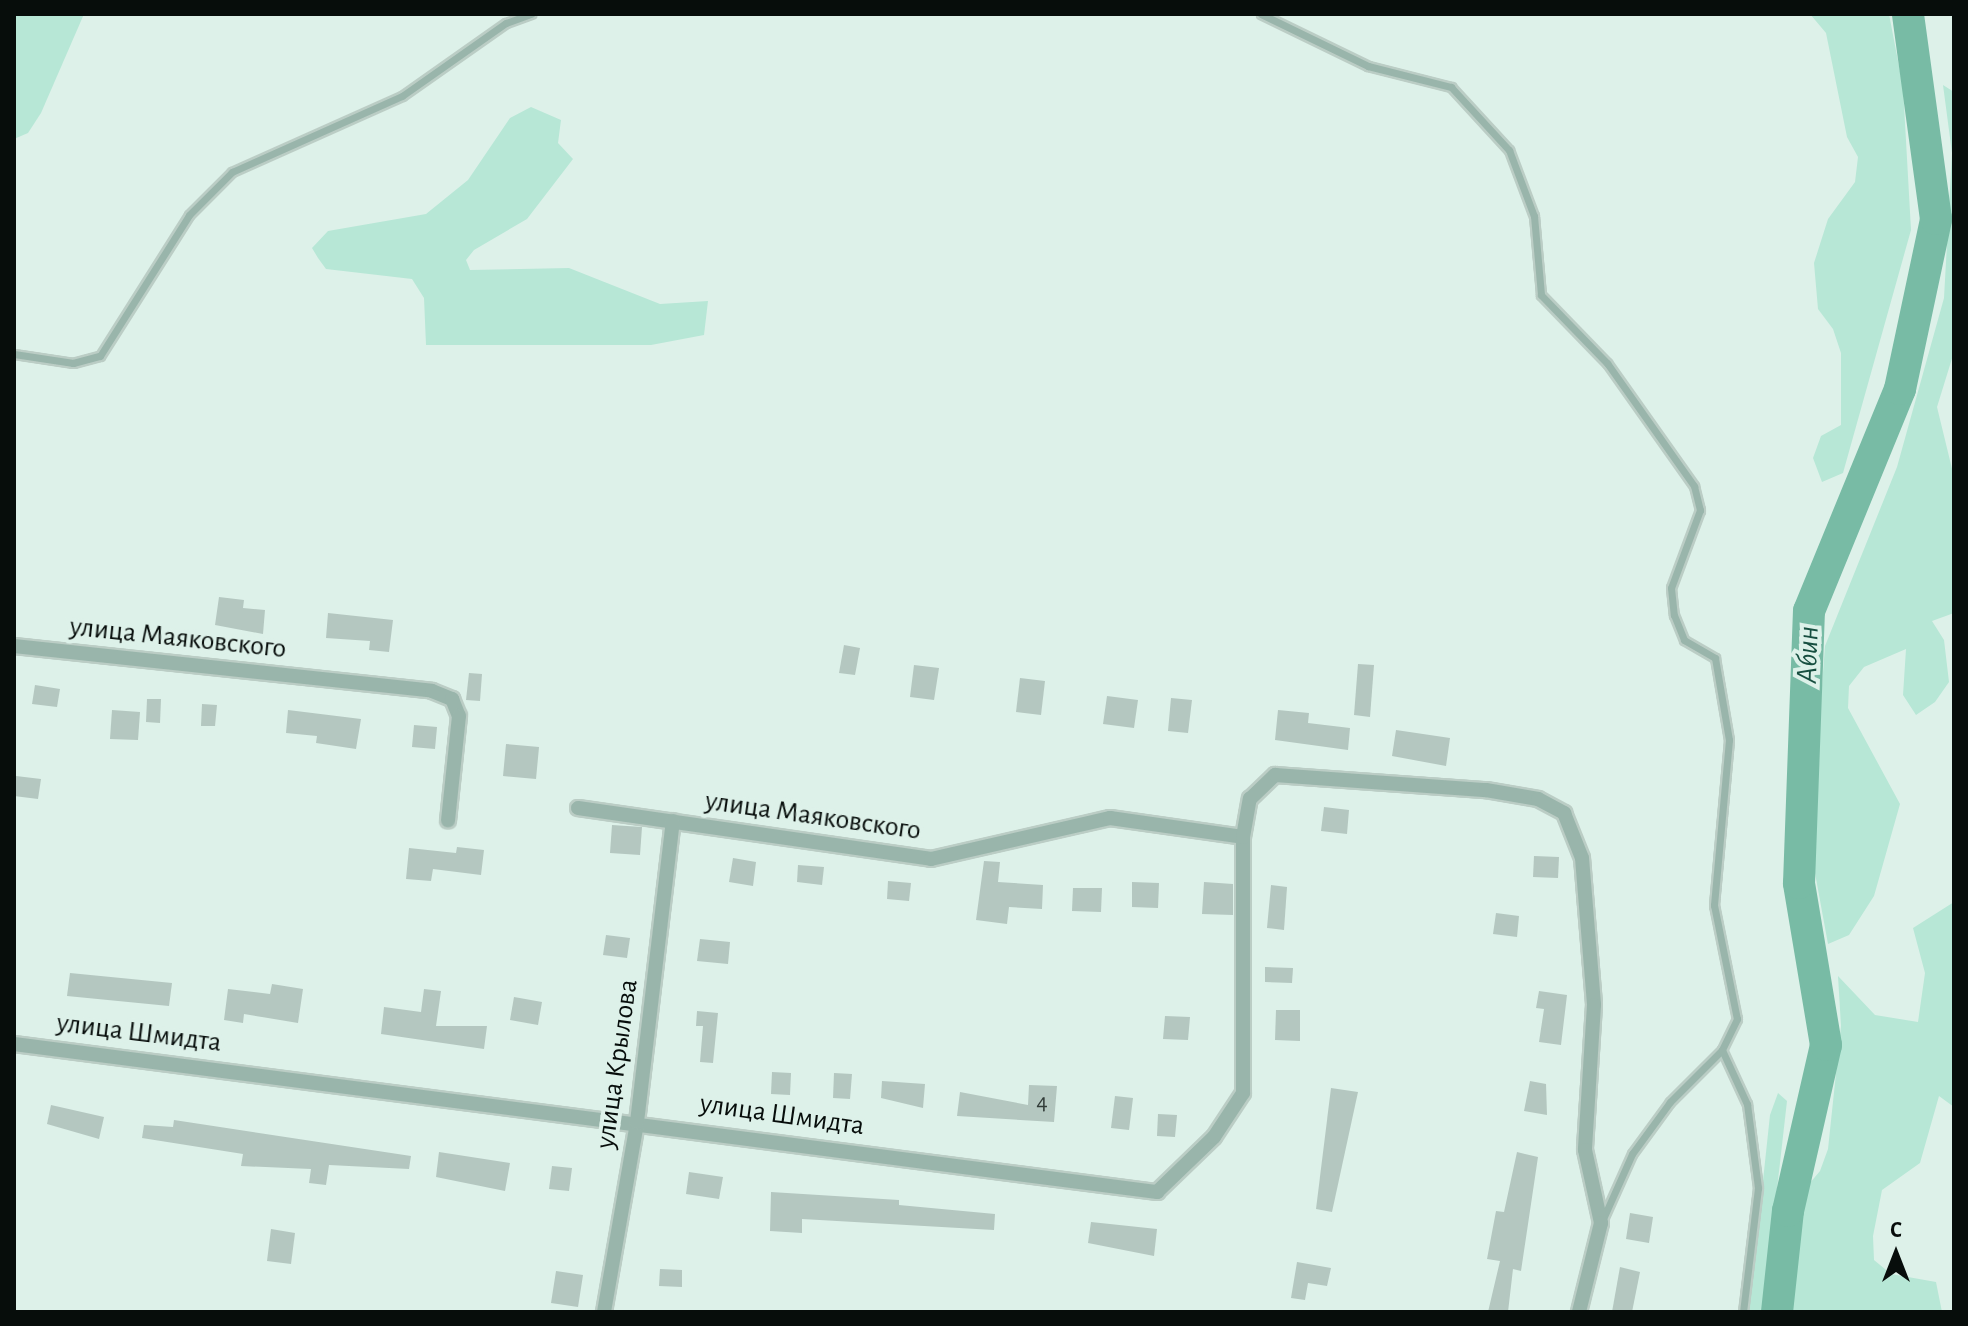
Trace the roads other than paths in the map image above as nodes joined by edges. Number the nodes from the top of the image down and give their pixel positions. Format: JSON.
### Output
{"nodes":[{"id":1,"x":531,"y":14,"type":"edge"},
{"id":2,"x":1261,"y":14,"type":"edge"},
{"id":3,"x":14,"y":354,"type":"edge"},
{"id":4,"x":14,"y":646,"type":"edge"},
{"id":5,"x":578,"y":808,"type":"dead end"},
{"id":6,"x":448,"y":820,"type":"dead end"},
{"id":7,"x":673,"y":821,"type":"junction"},
{"id":8,"x":1243,"y":837,"type":"junction"},
{"id":9,"x":14,"y":1044,"type":"edge"},
{"id":10,"x":1722,"y":1050,"type":"junction"},
{"id":11,"x":637,"y":1122,"type":"junction"},
{"id":12,"x":1601,"y":1223,"type":"junction"},
{"id":13,"x":604,"y":1312,"type":"edge"},
{"id":14,"x":1579,"y":1312,"type":"edge"},
{"id":15,"x":1743,"y":1312,"type":"edge"}],
"edges":[{"from":1,"to":3,"type":"lane"},
{"from":2,"to":10,"type":"lane"},
{"from":4,"to":6,"type":"street","name":"улица Маяковского"},
{"from":5,"to":7,"type":"street","name":"улица Маяковского"},
{"from":7,"to":8,"type":"street","name":"улица Маяковского"},
{"from":7,"to":11,"type":"street","name":"улица Крылова"},
{"from":8,"to":11,"type":"street","name":"улица Шмидта"},
{"from":8,"to":12,"type":"street"},
{"from":9,"to":11,"type":"street","name":"улица Шмидта"},
{"from":10,"to":12,"type":"lane"},
{"from":10,"to":15,"type":"lane"},
{"from":11,"to":13,"type":"street","name":"улица Крылова"},
{"from":12,"to":14,"type":"street"}]}
